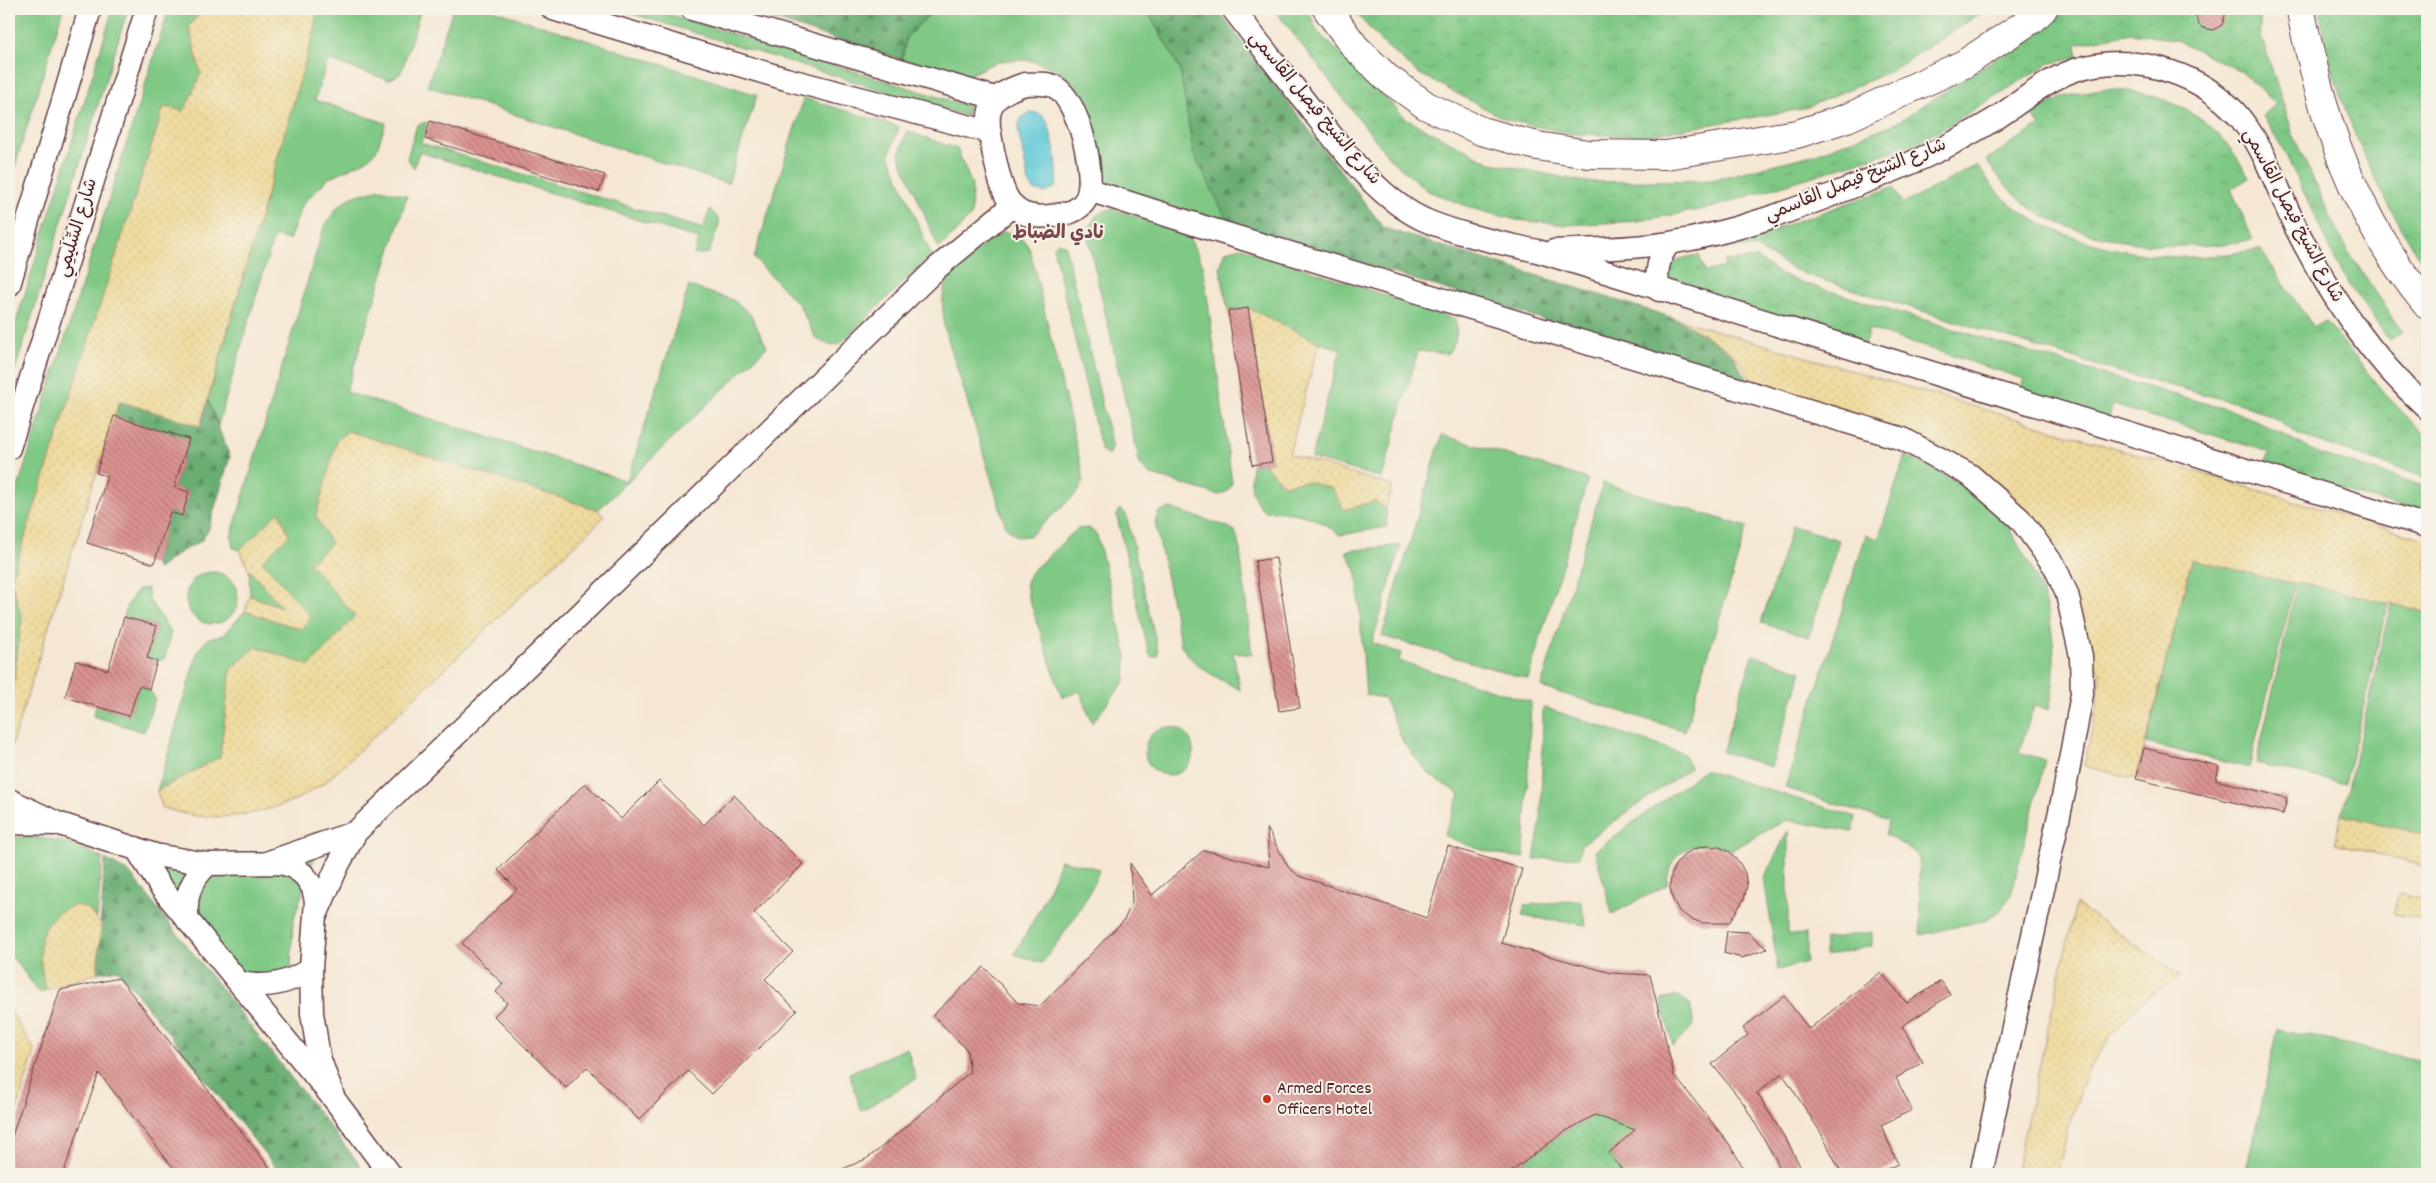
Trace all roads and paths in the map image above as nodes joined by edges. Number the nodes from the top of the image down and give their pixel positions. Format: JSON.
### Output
{"nodes":[{"id":1,"x":90,"y":9,"type":"edge"},
{"id":2,"x":147,"y":9,"type":"edge"},
{"id":3,"x":554,"y":9,"type":"edge"},
{"id":4,"x":692,"y":9,"type":"edge"},
{"id":5,"x":1233,"y":9,"type":"edge"},
{"id":6,"x":1327,"y":9,"type":"edge"},
{"id":7,"x":2044,"y":9,"type":"edge"},
{"id":8,"x":2301,"y":9,"type":"edge"},
{"id":9,"x":995,"y":98,"type":"junction"},
{"id":10,"x":990,"y":132,"type":"junction"},
{"id":11,"x":1090,"y":190,"type":"junction"},
{"id":12,"x":1013,"y":205,"type":"junction"},
{"id":13,"x":1669,"y":243,"type":"junction"},
{"id":14,"x":1541,"y":252,"type":"junction"},
{"id":15,"x":9,"y":285,"type":"edge"},
{"id":16,"x":1659,"y":290,"type":"junction"},
{"id":17,"x":2427,"y":305,"type":"edge"},
{"id":18,"x":2427,"y":408,"type":"edge"},
{"id":19,"x":9,"y":448,"type":"edge"},
{"id":20,"x":2427,"y":526,"type":"edge"},
{"id":21,"x":9,"y":800,"type":"edge"},
{"id":22,"x":9,"y":823,"type":"edge"},
{"id":23,"x":57,"y":824,"type":"junction"},
{"id":24,"x":356,"y":832,"type":"junction"},
{"id":25,"x":136,"y":848,"type":"junction"},
{"id":26,"x":267,"y":862,"type":"junction"},
{"id":27,"x":208,"y":864,"type":"junction"},
{"id":28,"x":316,"y":915,"type":"junction"},
{"id":29,"x":188,"y":921,"type":"junction"},
{"id":30,"x":311,"y":968,"type":"junction"},
{"id":31,"x":240,"y":983,"type":"junction"},
{"id":32,"x":334,"y":1099,"type":"junction"},
{"id":33,"x":390,"y":1174,"type":"edge"},
{"id":34,"x":1981,"y":1174,"type":"edge"}],
"edges":[{"from":1,"to":15,"type":"street"},
{"from":2,"to":19,"type":"street","name":"شارع السِّلَيمِي"},
{"from":3,"to":10,"type":"street"},
{"from":4,"to":9,"type":"street"},
{"from":5,"to":14,"type":"street","name":"شارع الشيخ فيصل القاسمي"},
{"from":6,"to":7,"type":"highway"},
{"from":8,"to":17,"type":"highway"},
{"from":9,"to":10,"type":"street"},
{"from":9,"to":11,"type":"street"},
{"from":10,"to":12,"type":"street"},
{"from":11,"to":12,"type":"street"},
{"from":11,"to":34,"type":"street"},
{"from":12,"to":24,"type":"street"},
{"from":13,"to":14,"type":"street","name":"شارع الشيخ فيصل القاسمي"},
{"from":13,"to":16,"type":"street"},
{"from":13,"to":18,"type":"street","name":"شارع الشيخ فيصل القاسمي"},
{"from":14,"to":16,"type":"street","name":"شارع الشيخ فيصل القاسمي"},
{"from":16,"to":20,"type":"street","name":"شارع الشيخ فيصل القاسمي"},
{"from":21,"to":23,"type":"street"},
{"from":22,"to":23,"type":"street"},
{"from":23,"to":25,"type":"street"},
{"from":24,"to":26,"type":"street"},
{"from":24,"to":28,"type":"street"},
{"from":25,"to":27,"type":"street"},
{"from":25,"to":29,"type":"street"},
{"from":26,"to":27,"type":"street"},
{"from":26,"to":28,"type":"street"},
{"from":27,"to":29,"type":"street"},
{"from":28,"to":30,"type":"street"},
{"from":29,"to":31,"type":"street"},
{"from":30,"to":31,"type":"street"},
{"from":30,"to":32,"type":"street"},
{"from":31,"to":32,"type":"street"},
{"from":32,"to":33,"type":"street"}]}
